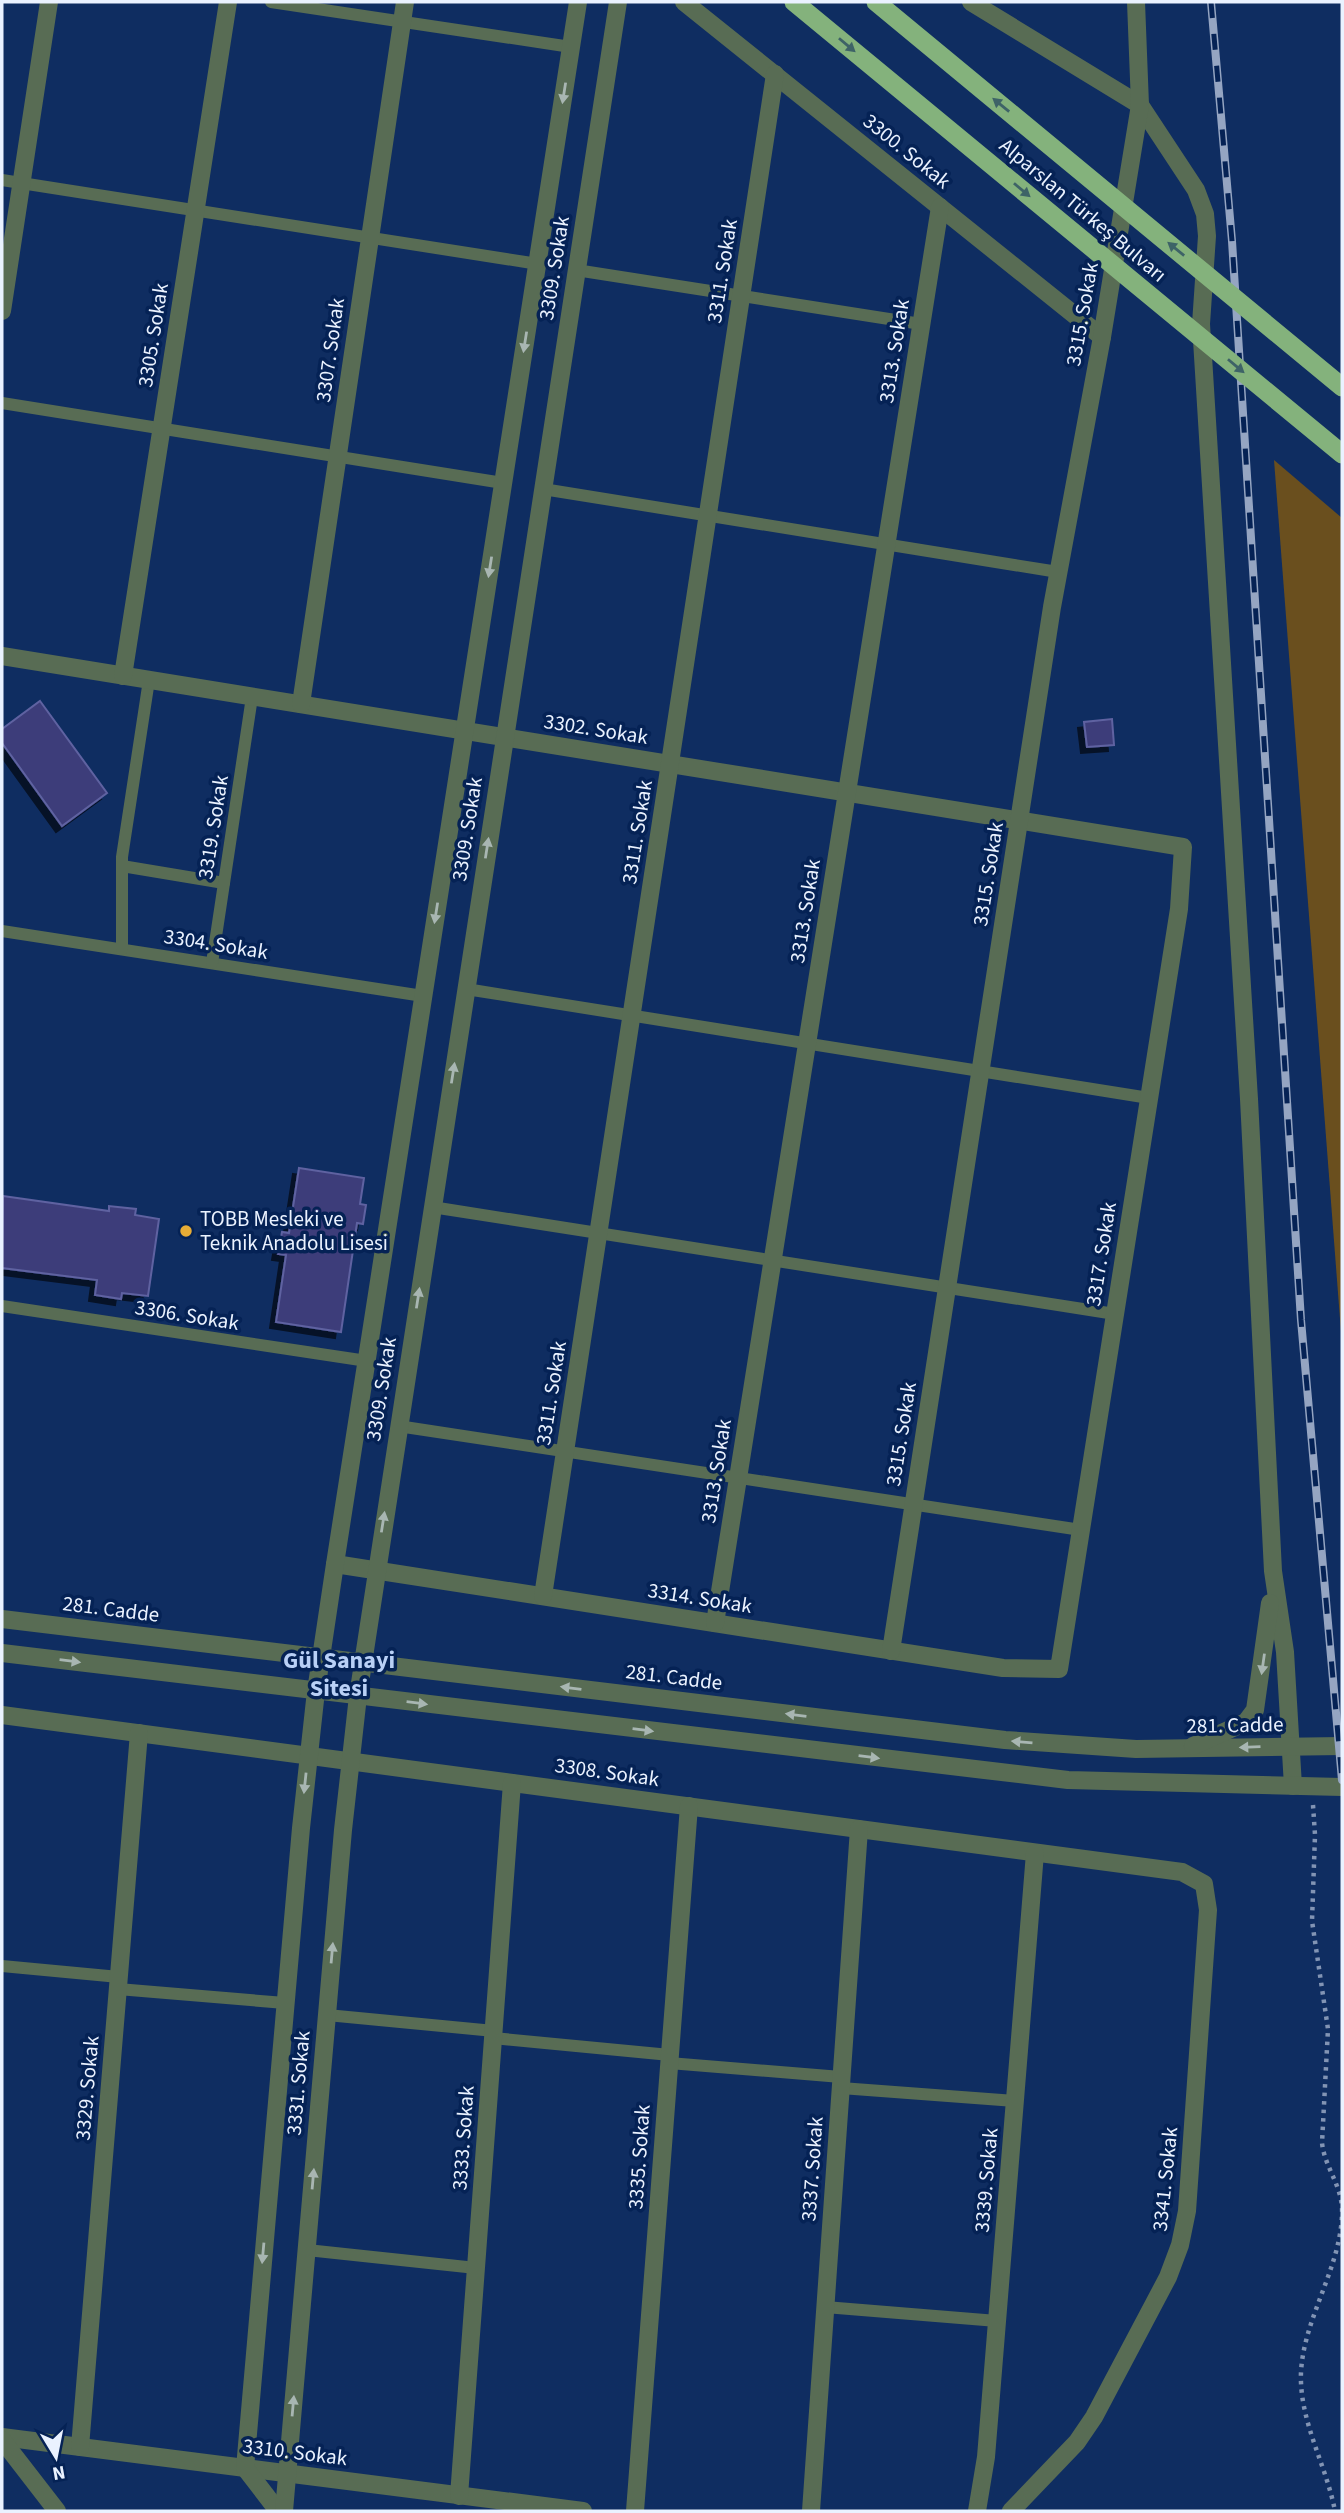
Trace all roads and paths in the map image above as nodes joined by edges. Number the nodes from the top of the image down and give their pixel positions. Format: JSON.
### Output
{"nodes":[{"id":1,"x":49,"y":2,"type":"edge"},
{"id":2,"x":228,"y":2,"type":"edge"},
{"id":3,"x":271,"y":2,"type":"edge"},
{"id":4,"x":404,"y":2,"type":"edge"},
{"id":5,"x":578,"y":2,"type":"edge"},
{"id":6,"x":618,"y":2,"type":"edge"},
{"id":7,"x":684,"y":2,"type":"edge"},
{"id":8,"x":794,"y":2,"type":"edge"},
{"id":9,"x":876,"y":2,"type":"edge"},
{"id":10,"x":971,"y":2,"type":"edge"},
{"id":11,"x":1136,"y":2,"type":"edge"},
{"id":12,"x":402,"y":21,"type":"junction"},
{"id":13,"x":571,"y":47,"type":"junction"},
{"id":14,"x":775,"y":74,"type":"junction"},
{"id":15,"x":1140,"y":105,"type":"junction"},
{"id":16,"x":2,"y":180,"type":"edge"},
{"id":17,"x":21,"y":183,"type":"junction"},
{"id":18,"x":940,"y":206,"type":"junction"},
{"id":19,"x":195,"y":211,"type":"junction"},
{"id":20,"x":370,"y":238,"type":"junction"},
{"id":21,"x":538,"y":264,"type":"junction"},
{"id":22,"x":576,"y":270,"type":"junction"},
{"id":23,"x":741,"y":296,"type":"junction"},
{"id":24,"x":2,"y":311,"type":"edge"},
{"id":25,"x":921,"y":324,"type":"junction"},
{"id":26,"x":1102,"y":337,"type":"junction"},
{"id":27,"x":1342,"y":387,"type":"edge"},
{"id":28,"x":2,"y":403,"type":"edge"},
{"id":29,"x":162,"y":428,"type":"junction"},
{"id":30,"x":1342,"y":454,"type":"edge"},
{"id":31,"x":337,"y":457,"type":"junction"},
{"id":32,"x":503,"y":483,"type":"junction"},
{"id":33,"x":543,"y":489,"type":"junction"},
{"id":34,"x":708,"y":515,"type":"junction"},
{"id":35,"x":886,"y":544,"type":"junction"},
{"id":36,"x":1058,"y":572,"type":"junction"},
{"id":37,"x":2,"y":656,"type":"edge"},
{"id":38,"x":123,"y":676,"type":"junction"},
{"id":39,"x":149,"y":680,"type":"junction"},
{"id":40,"x":252,"y":697,"type":"junction"},
{"id":41,"x":301,"y":704,"type":"junction"},
{"id":42,"x":465,"y":731,"type":"junction"},
{"id":43,"x":505,"y":737,"type":"junction"},
{"id":44,"x":670,"y":764,"type":"junction"},
{"id":45,"x":847,"y":793,"type":"junction"},
{"id":46,"x":1019,"y":820,"type":"junction"},
{"id":47,"x":1183,"y":846,"type":"joint"},
{"id":48,"x":122,"y":866,"type":"junction"},
{"id":49,"x":224,"y":883,"type":"junction"},
{"id":50,"x":2,"y":931,"type":"edge"},
{"id":51,"x":122,"y":949,"type":"junction"},
{"id":52,"x":212,"y":963,"type":"junction"},
{"id":53,"x":466,"y":989,"type":"junction"},
{"id":54,"x":423,"y":996,"type":"junction"},
{"id":55,"x":632,"y":1016,"type":"junction"},
{"id":56,"x":807,"y":1043,"type":"junction"},
{"id":57,"x":980,"y":1071,"type":"junction"},
{"id":58,"x":1149,"y":1098,"type":"junction"},
{"id":59,"x":432,"y":1207,"type":"junction"},
{"id":60,"x":598,"y":1233,"type":"junction"},
{"id":61,"x":772,"y":1261,"type":"junction"},
{"id":62,"x":947,"y":1288,"type":"junction"},
{"id":63,"x":2,"y":1306,"type":"edge"},
{"id":64,"x":1115,"y":1314,"type":"junction"},
{"id":65,"x":366,"y":1362,"type":"junction"},
{"id":66,"x":398,"y":1426,"type":"junction"},
{"id":67,"x":565,"y":1451,"type":"junction"},
{"id":68,"x":738,"y":1478,"type":"junction"},
{"id":69,"x":913,"y":1504,"type":"junction"},
{"id":70,"x":1081,"y":1530,"type":"junction"},
{"id":71,"x":335,"y":1564,"type":"junction"},
{"id":72,"x":376,"y":1570,"type":"junction"},
{"id":73,"x":1273,"y":1572,"type":"junction"},
{"id":74,"x":543,"y":1596,"type":"junction"},
{"id":75,"x":2,"y":1619,"type":"edge"},
{"id":76,"x":715,"y":1623,"type":"junction"},
{"id":77,"x":891,"y":1651,"type":"junction"},
{"id":78,"x":2,"y":1653,"type":"edge"},
{"id":79,"x":321,"y":1657,"type":"junction"},
{"id":80,"x":362,"y":1663,"type":"junction"},
{"id":81,"x":1059,"y":1669,"type":"joint"},
{"id":82,"x":316,"y":1691,"type":"junction"},
{"id":83,"x":358,"y":1696,"type":"junction"},
{"id":84,"x":2,"y":1714,"type":"edge"},
{"id":85,"x":139,"y":1733,"type":"junction"},
{"id":86,"x":1291,"y":1746,"type":"junction"},
{"id":87,"x":1342,"y":1746,"type":"edge"},
{"id":88,"x":1185,"y":1749,"type":"junction"},
{"id":89,"x":308,"y":1755,"type":"junction"},
{"id":90,"x":350,"y":1761,"type":"junction"},
{"id":91,"x":512,"y":1783,"type":"junction"},
{"id":92,"x":1302,"y":1786,"type":"junction"},
{"id":93,"x":1342,"y":1787,"type":"edge"},
{"id":94,"x":689,"y":1806,"type":"junction"},
{"id":95,"x":859,"y":1829,"type":"junction"},
{"id":96,"x":1035,"y":1853,"type":"junction"},
{"id":97,"x":1204,"y":1884,"type":"joint"},
{"id":98,"x":2,"y":1966,"type":"edge"},
{"id":99,"x":118,"y":1983,"type":"junction"},
{"id":100,"x":285,"y":2003,"type":"junction"},
{"id":101,"x":327,"y":2015,"type":"junction"},
{"id":102,"x":493,"y":2035,"type":"junction"},
{"id":103,"x":669,"y":2059,"type":"junction"},
{"id":104,"x":841,"y":2082,"type":"junction"},
{"id":105,"x":1015,"y":2101,"type":"junction"},
{"id":106,"x":307,"y":2250,"type":"junction"},
{"id":107,"x":476,"y":2268,"type":"junction"},
{"id":108,"x":825,"y":2307,"type":"junction"},
{"id":109,"x":997,"y":2321,"type":"junction"},
{"id":110,"x":2,"y":2439,"type":"edge"},
{"id":111,"x":80,"y":2447,"type":"junction"},
{"id":112,"x":245,"y":2468,"type":"junction"},
{"id":113,"x":287,"y":2474,"type":"junction"},
{"id":114,"x":459,"y":2496,"type":"junction"},
{"id":115,"x":501,"y":2506,"type":"edge"},
{"id":116,"x":57,"y":2511,"type":"edge"},
{"id":117,"x":278,"y":2511,"type":"edge"},
{"id":118,"x":284,"y":2511,"type":"edge"},
{"id":119,"x":583,"y":2511,"type":"edge"},
{"id":120,"x":635,"y":2511,"type":"edge"},
{"id":121,"x":811,"y":2511,"type":"edge"},
{"id":122,"x":978,"y":2511,"type":"edge"},
{"id":123,"x":1012,"y":2511,"type":"edge"},
{"id":124,"x":1335,"y":2511,"type":"edge"}],
"edges":[{"from":1,"to":17,"type":"street"},
{"from":2,"to":19,"type":"street","name":"3305. Sokak"},
{"from":3,"to":12,"type":"lane"},
{"from":4,"to":12,"type":"street","name":"3307. Sokak"},
{"from":5,"to":13,"type":"street","name":"3309. Sokak"},
{"from":6,"to":22,"type":"street","name":"3309. Sokak"},
{"from":7,"to":14,"type":"street","name":"3300. Sokak"},
{"from":8,"to":30,"type":"highway","name":"Alparslan Türkeş Bulvarı","one_way":true,"bridge":true},
{"from":27,"to":9,"type":"highway","name":"Alparslan Türkeş Bulvarı","one_way":true,"bridge":true},
{"from":10,"to":15,"type":"street"},
{"from":11,"to":15,"type":"street","name":"3315. Sokak"},
{"from":12,"to":13,"type":"lane"},
{"from":12,"to":20,"type":"street","name":"3307. Sokak"},
{"from":13,"to":21,"type":"street","name":"3309. Sokak","one_way":true},
{"from":14,"to":18,"type":"street","name":"3300. Sokak"},
{"from":14,"to":23,"type":"street","name":"3311. Sokak"},
{"from":15,"to":26,"type":"street","name":"3315. Sokak"},
{"from":15,"to":73,"type":"street"},
{"from":16,"to":17,"type":"lane"},
{"from":17,"to":19,"type":"lane"},
{"from":17,"to":24,"type":"street"},
{"from":18,"to":25,"type":"street","name":"3313. Sokak"},
{"from":18,"to":26,"type":"street","name":"3300. Sokak"},
{"from":19,"to":20,"type":"lane"},
{"from":19,"to":29,"type":"street","name":"3305. Sokak"},
{"from":20,"to":21,"type":"lane"},
{"from":20,"to":31,"type":"street","name":"3307. Sokak"},
{"from":21,"to":32,"type":"street","name":"3309. Sokak","one_way":true},
{"from":22,"to":23,"type":"lane"},
{"from":22,"to":33,"type":"street","name":"3309. Sokak"},
{"from":23,"to":25,"type":"lane"},
{"from":23,"to":34,"type":"street","name":"3311. Sokak"},
{"from":25,"to":35,"type":"street","name":"3313. Sokak"},
{"from":26,"to":36,"type":"street","name":"3315. Sokak"},
{"from":28,"to":29,"type":"lane"},
{"from":29,"to":31,"type":"lane"},
{"from":29,"to":38,"type":"street","name":"3305. Sokak"},
{"from":31,"to":32,"type":"lane"},
{"from":31,"to":41,"type":"street","name":"3307. Sokak"},
{"from":32,"to":42,"type":"street","name":"3309. Sokak","one_way":true},
{"from":33,"to":34,"type":"lane"},
{"from":33,"to":43,"type":"street","name":"3309. Sokak"},
{"from":34,"to":35,"type":"lane"},
{"from":34,"to":44,"type":"street","name":"3311. Sokak"},
{"from":35,"to":36,"type":"lane"},
{"from":35,"to":45,"type":"street","name":"3313. Sokak"},
{"from":36,"to":46,"type":"street","name":"3315. Sokak"},
{"from":37,"to":38,"type":"street","name":"3302. Sokak"},
{"from":38,"to":39,"type":"street","name":"3302. Sokak"},
{"from":39,"to":40,"type":"street","name":"3302. Sokak"},
{"from":39,"to":48,"type":"lane"},
{"from":40,"to":41,"type":"street","name":"3302. Sokak"},
{"from":40,"to":49,"type":"lane","name":"3319. Sokak"},
{"from":41,"to":42,"type":"street","name":"3302. Sokak"},
{"from":42,"to":43,"type":"street","name":"3302. Sokak"},
{"from":42,"to":54,"type":"street","name":"3309. Sokak","one_way":true},
{"from":43,"to":44,"type":"street","name":"3302. Sokak"},
{"from":53,"to":43,"type":"street","name":"3309. Sokak","one_way":true},
{"from":44,"to":45,"type":"street","name":"3302. Sokak"},
{"from":44,"to":55,"type":"street","name":"3311. Sokak"},
{"from":45,"to":46,"type":"street","name":"3302. Sokak"},
{"from":45,"to":56,"type":"street","name":"3313. Sokak"},
{"from":46,"to":47,"type":"street","name":"3302. Sokak"},
{"from":46,"to":57,"type":"street","name":"3315. Sokak"},
{"from":47,"to":58,"type":"street","name":"3317. Sokak"},
{"from":48,"to":49,"type":"lane"},
{"from":48,"to":51,"type":"lane"},
{"from":49,"to":52,"type":"lane","name":"3319. Sokak"},
{"from":50,"to":51,"type":"lane","name":"3304. Sokak"},
{"from":51,"to":52,"type":"lane","name":"3304. Sokak"},
{"from":52,"to":54,"type":"lane","name":"3304. Sokak"},
{"from":53,"to":55,"type":"lane"},
{"from":59,"to":53,"type":"street","name":"3309. Sokak","one_way":true},
{"from":54,"to":65,"type":"street","name":"3309. Sokak"},
{"from":55,"to":56,"type":"lane"},
{"from":55,"to":60,"type":"street","name":"3311. Sokak"},
{"from":56,"to":57,"type":"lane"},
{"from":56,"to":61,"type":"street","name":"3313. Sokak"},
{"from":57,"to":58,"type":"lane"},
{"from":57,"to":62,"type":"street","name":"3315. Sokak"},
{"from":58,"to":64,"type":"street","name":"3317. Sokak"},
{"from":59,"to":60,"type":"lane"},
{"from":66,"to":59,"type":"street","name":"3309. Sokak","one_way":true},
{"from":60,"to":61,"type":"lane"},
{"from":60,"to":67,"type":"street","name":"3311. Sokak"},
{"from":61,"to":62,"type":"lane"},
{"from":61,"to":68,"type":"street","name":"3313. Sokak"},
{"from":62,"to":64,"type":"lane"},
{"from":62,"to":69,"type":"street","name":"3315. Sokak"},
{"from":63,"to":65,"type":"lane","name":"3306. Sokak"},
{"from":64,"to":70,"type":"street","name":"3317. Sokak"},
{"from":65,"to":71,"type":"street","name":"3309. Sokak"},
{"from":66,"to":67,"type":"lane"},
{"from":72,"to":66,"type":"street","name":"3309. Sokak","one_way":true},
{"from":67,"to":68,"type":"lane"},
{"from":67,"to":74,"type":"street","name":"3311. Sokak"},
{"from":68,"to":69,"type":"lane"},
{"from":68,"to":76,"type":"street","name":"3313. Sokak"},
{"from":69,"to":70,"type":"lane"},
{"from":69,"to":77,"type":"street","name":"3315. Sokak"},
{"from":70,"to":81,"type":"street","name":"3317. Sokak"},
{"from":71,"to":72,"type":"street","name":"3314. Sokak"},
{"from":71,"to":79,"type":"street","name":"3309. Sokak"},
{"from":72,"to":74,"type":"street","name":"3314. Sokak"},
{"from":72,"to":80,"type":"street","name":"3309. Sokak"},
{"from":73,"to":86,"type":"street"},
{"from":73,"to":88,"type":"street","one_way":true},
{"from":74,"to":76,"type":"street","name":"3314. Sokak"},
{"from":75,"to":79,"type":"street","name":"281. Cadde"},
{"from":76,"to":77,"type":"street","name":"3314. Sokak"},
{"from":77,"to":81,"type":"street","name":"3314. Sokak"},
{"from":78,"to":82,"type":"street","one_way":true},
{"from":79,"to":80,"type":"street","name":"281. Cadde"},
{"from":79,"to":82,"type":"street","name":"3309. Sokak"},
{"from":80,"to":83,"type":"street","name":"3309. Sokak"},
{"from":88,"to":80,"type":"street","name":"281. Cadde","one_way":true},
{"from":82,"to":83,"type":"street"},
{"from":82,"to":89,"type":"street","name":"3331. Sokak"},
{"from":83,"to":90,"type":"street","name":"3331. Sokak"},
{"from":83,"to":92,"type":"street","one_way":true},
{"from":84,"to":85,"type":"street","name":"3308. Sokak"},
{"from":85,"to":89,"type":"street","name":"3308. Sokak"},
{"from":85,"to":99,"type":"street","name":"3329. Sokak"},
{"from":86,"to":87,"type":"street","name":"281. Cadde"},
{"from":86,"to":88,"type":"street","name":"281. Cadde","one_way":true},
{"from":86,"to":92,"type":"street"},
{"from":89,"to":90,"type":"street","name":"3308. Sokak"},
{"from":89,"to":100,"type":"street","name":"3331. Sokak","one_way":true},
{"from":90,"to":91,"type":"street","name":"3308. Sokak"},
{"from":101,"to":90,"type":"street","name":"3331. Sokak","one_way":true},
{"from":91,"to":94,"type":"street","name":"3308. Sokak"},
{"from":91,"to":102,"type":"street","name":"3333. Sokak"},
{"from":92,"to":93,"type":"street"},
{"from":92,"to":124,"type":"path"},
{"from":94,"to":95,"type":"street","name":"3308. Sokak"},
{"from":94,"to":103,"type":"street","name":"3335. Sokak"},
{"from":95,"to":96,"type":"street","name":"3308. Sokak"},
{"from":95,"to":104,"type":"street","name":"3337. Sokak"},
{"from":96,"to":97,"type":"street","name":"3308. Sokak"},
{"from":96,"to":105,"type":"street","name":"3339. Sokak"},
{"from":97,"to":123,"type":"street","name":"3341. Sokak"},
{"from":98,"to":99,"type":"lane"},
{"from":99,"to":100,"type":"lane"},
{"from":99,"to":111,"type":"street","name":"3329. Sokak"},
{"from":100,"to":112,"type":"street","name":"3331. Sokak","one_way":true},
{"from":101,"to":102,"type":"lane"},
{"from":106,"to":101,"type":"street","name":"3331. Sokak","one_way":true},
{"from":102,"to":103,"type":"lane"},
{"from":102,"to":107,"type":"street","name":"3333. Sokak"},
{"from":103,"to":104,"type":"lane"},
{"from":103,"to":120,"type":"street","name":"3335. Sokak"},
{"from":104,"to":105,"type":"lane"},
{"from":104,"to":108,"type":"street","name":"3337. Sokak"},
{"from":105,"to":109,"type":"street","name":"3339. Sokak"},
{"from":106,"to":107,"type":"lane"},
{"from":113,"to":106,"type":"street","name":"3331. Sokak","one_way":true},
{"from":107,"to":114,"type":"street","name":"3333. Sokak"},
{"from":108,"to":109,"type":"lane"},
{"from":108,"to":121,"type":"street","name":"3337. Sokak"},
{"from":109,"to":122,"type":"street","name":"3339. Sokak"},
{"from":110,"to":111,"type":"street","name":"3310. Sokak"},
{"from":110,"to":116,"type":"street"},
{"from":111,"to":112,"type":"street","name":"3310. Sokak"},
{"from":112,"to":113,"type":"street","name":"3310. Sokak"},
{"from":112,"to":117,"type":"street"},
{"from":113,"to":114,"type":"street","name":"3310. Sokak"},
{"from":113,"to":118,"type":"street","name":"3331. Sokak"},
{"from":114,"to":115,"type":"street","name":"3310. Sokak"},
{"from":115,"to":119,"type":"street","name":"3310. Sokak"}]}
